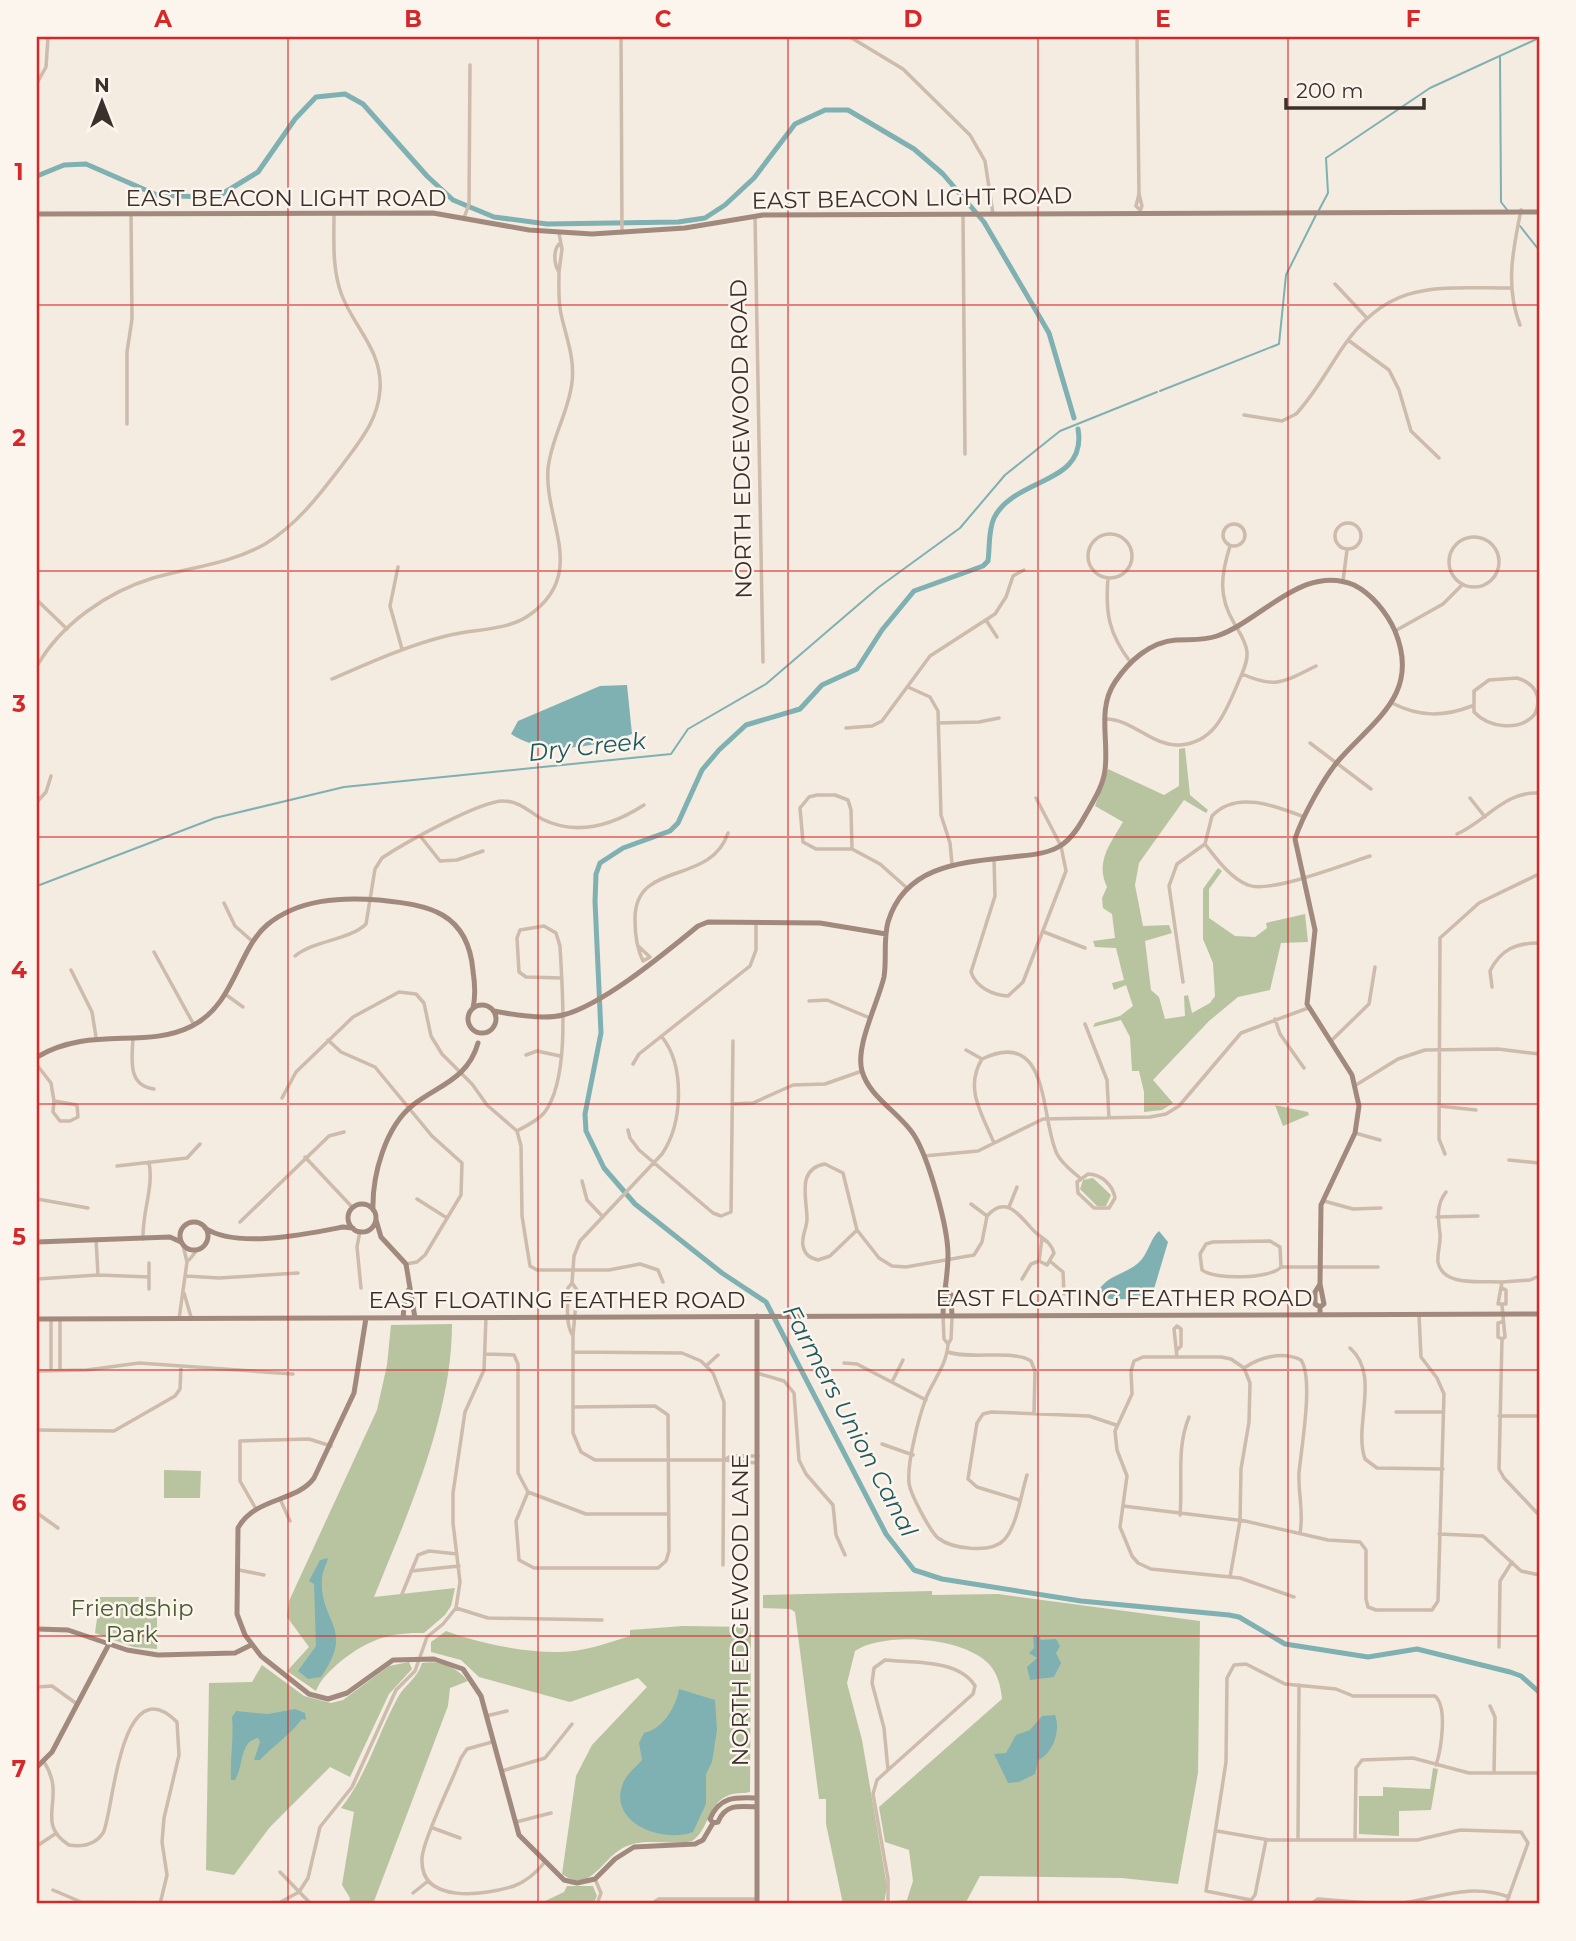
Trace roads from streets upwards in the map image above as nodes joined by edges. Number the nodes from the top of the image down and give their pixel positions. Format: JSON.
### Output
{"nodes":[{"id":1,"x":48,"y":37,"type":"edge"},
{"id":2,"x":621,"y":37,"type":"edge"},
{"id":3,"x":850,"y":37,"type":"edge"},
{"id":4,"x":1137,"y":37,"type":"edge"},
{"id":5,"x":470,"y":65,"type":"dead end"},
{"id":6,"x":37,"y":83,"type":"edge"},
{"id":7,"x":1521,"y":210,"type":"junction"},
{"id":8,"x":1139,"y":211,"type":"junction"},
{"id":9,"x":1539,"y":212,"type":"edge"},
{"id":10,"x":334,"y":213,"type":"junction"},
{"id":11,"x":37,"y":214,"type":"edge"},
{"id":12,"x":131,"y":214,"type":"junction"},
{"id":13,"x":963,"y":214,"type":"junction"},
{"id":14,"x":993,"y":214,"type":"junction"},
{"id":15,"x":755,"y":216,"type":"junction"},
{"id":16,"x":464,"y":218,"type":"junction"},
{"id":17,"x":559,"y":233,"type":"junction"},
{"id":18,"x":622,"y":233,"type":"junction"},
{"id":19,"x":1335,"y":284,"type":"dead end"},
{"id":20,"x":1511,"y":288,"type":"junction"},
{"id":21,"x":1366,"y":317,"type":"junction"},
{"id":22,"x":1520,"y":325,"type":"dead end"},
{"id":23,"x":1348,"y":340,"type":"junction"},
{"id":24,"x":1244,"y":415,"type":"dead end"},
{"id":25,"x":127,"y":424,"type":"dead end"},
{"id":26,"x":965,"y":454,"type":"dead end"},
{"id":27,"x":1439,"y":458,"type":"dead end"},
{"id":28,"x":1230,"y":546,"type":"junction"},
{"id":29,"x":1347,"y":550,"type":"junction"},
{"id":30,"x":398,"y":568,"type":"dead end"},
{"id":31,"x":1024,"y":570,"type":"dead end"},
{"id":32,"x":1108,"y":578,"type":"junction"},
{"id":33,"x":1343,"y":582,"type":"junction"},
{"id":34,"x":1462,"y":585,"type":"junction"},
{"id":35,"x":37,"y":600,"type":"edge"},
{"id":36,"x":986,"y":620,"type":"junction"},
{"id":37,"x":1236,"y":626,"type":"junction"},
{"id":38,"x":66,"y":629,"type":"junction"},
{"id":39,"x":1395,"y":631,"type":"junction"},
{"id":40,"x":997,"y":637,"type":"dead end"},
{"id":41,"x":402,"y":649,"type":"junction"},
{"id":42,"x":763,"y":662,"type":"dead end"},
{"id":43,"x":1131,"y":663,"type":"junction"},
{"id":44,"x":37,"y":666,"type":"edge"},
{"id":45,"x":1316,"y":666,"type":"dead end"},
{"id":46,"x":1242,"y":674,"type":"junction"},
{"id":47,"x":332,"y":679,"type":"dead end"},
{"id":48,"x":908,"y":687,"type":"junction"},
{"id":49,"x":1392,"y":703,"type":"junction"},
{"id":50,"x":1472,"y":706,"type":"junction"},
{"id":51,"x":999,"y":718,"type":"dead end"},
{"id":52,"x":1104,"y":719,"type":"junction"},
{"id":53,"x":938,"y":723,"type":"junction"},
{"id":54,"x":846,"y":727,"type":"dead end"},
{"id":55,"x":1310,"y":743,"type":"dead end"},
{"id":56,"x":1336,"y":763,"type":"junction"},
{"id":57,"x":51,"y":776,"type":"dead end"},
{"id":58,"x":1371,"y":789,"type":"dead end"},
{"id":59,"x":1539,"y":793,"type":"edge"},
{"id":60,"x":1470,"y":798,"type":"dead end"},
{"id":61,"x":1035,"y":799,"type":"dead end"},
{"id":62,"x":37,"y":802,"type":"edge"},
{"id":63,"x":644,"y":805,"type":"dead end"},
{"id":64,"x":1305,"y":817,"type":"junction"},
{"id":65,"x":1485,"y":817,"type":"junction"},
{"id":66,"x":728,"y":833,"type":"dead end"},
{"id":67,"x":1457,"y":834,"type":"dead end"},
{"id":68,"x":421,"y":837,"type":"junction"},
{"id":69,"x":1205,"y":844,"type":"junction"},
{"id":70,"x":1061,"y":846,"type":"junction"},
{"id":71,"x":852,"y":849,"type":"junction"},
{"id":72,"x":484,"y":851,"type":"dead end"},
{"id":73,"x":1370,"y":856,"type":"dead end"},
{"id":74,"x":994,"y":859,"type":"junction"},
{"id":75,"x":952,"y":864,"type":"junction"},
{"id":76,"x":1539,"y":874,"type":"edge"},
{"id":77,"x":1302,"y":877,"type":"junction"},
{"id":78,"x":907,"y":888,"type":"junction"},
{"id":79,"x":371,"y":900,"type":"junction"},
{"id":80,"x":224,"y":903,"type":"dead end"},
{"id":81,"x":756,"y":922,"type":"junction"},
{"id":82,"x":1044,"y":932,"type":"junction"},
{"id":83,"x":886,"y":934,"type":"junction"},
{"id":84,"x":254,"y":942,"type":"junction"},
{"id":85,"x":1539,"y":943,"type":"edge"},
{"id":86,"x":1085,"y":948,"type":"dead end"},
{"id":87,"x":154,"y":952,"type":"dead end"},
{"id":88,"x":295,"y":956,"type":"dead end"},
{"id":89,"x":648,"y":963,"type":"junction"},
{"id":90,"x":1375,"y":967,"type":"dead end"},
{"id":91,"x":71,"y":970,"type":"dead end"},
{"id":92,"x":562,"y":978,"type":"junction"},
{"id":93,"x":1183,"y":982,"type":"dead end"},
{"id":94,"x":1492,"y":987,"type":"dead end"},
{"id":95,"x":225,"y":994,"type":"junction"},
{"id":96,"x":475,"y":996,"type":"junction"},
{"id":97,"x":809,"y":1001,"type":"dead end"},
{"id":98,"x":487,"y":1005,"type":"junction"},
{"id":99,"x":243,"y":1007,"type":"dead end"},
{"id":100,"x":473,"y":1008,"type":"junction"},
{"id":101,"x":1308,"y":1008,"type":"junction"},
{"id":102,"x":494,"y":1011,"type":"junction"},
{"id":103,"x":505,"y":1014,"type":"junction"},
{"id":104,"x":564,"y":1015,"type":"junction"},
{"id":105,"x":872,"y":1019,"type":"junction"},
{"id":106,"x":1275,"y":1019,"type":"junction"},
{"id":107,"x":495,"y":1024,"type":"junction"},
{"id":108,"x":1085,"y":1024,"type":"dead end"},
{"id":109,"x":194,"y":1025,"type":"junction"},
{"id":110,"x":474,"y":1030,"type":"junction"},
{"id":111,"x":1539,"y":1030,"type":"edge"},
{"id":112,"x":486,"y":1032,"type":"junction"},
{"id":113,"x":132,"y":1036,"type":"junction"},
{"id":114,"x":96,"y":1037,"type":"junction"},
{"id":115,"x":662,"y":1037,"type":"junction"},
{"id":116,"x":328,"y":1040,"type":"junction"},
{"id":117,"x":733,"y":1041,"type":"dead end"},
{"id":118,"x":1330,"y":1042,"type":"junction"},
{"id":119,"x":1539,"y":1042,"type":"edge"},
{"id":120,"x":478,"y":1043,"type":"junction"},
{"id":121,"x":1439,"y":1049,"type":"junction"},
{"id":122,"x":966,"y":1050,"type":"dead end"},
{"id":123,"x":1539,"y":1054,"type":"edge"},
{"id":124,"x":526,"y":1055,"type":"dead end"},
{"id":125,"x":560,"y":1056,"type":"junction"},
{"id":126,"x":37,"y":1057,"type":"edge"},
{"id":127,"x":982,"y":1059,"type":"junction"},
{"id":128,"x":633,"y":1064,"type":"dead end"},
{"id":129,"x":37,"y":1065,"type":"edge"},
{"id":130,"x":1304,"y":1068,"type":"dead end"},
{"id":131,"x":862,"y":1071,"type":"junction"},
{"id":132,"x":460,"y":1075,"type":"junction"},
{"id":133,"x":1356,"y":1085,"type":"junction"},
{"id":134,"x":154,"y":1089,"type":"dead end"},
{"id":135,"x":282,"y":1098,"type":"dead end"},
{"id":136,"x":54,"y":1101,"type":"junction"},
{"id":137,"x":733,"y":1104,"type":"junction"},
{"id":138,"x":1439,"y":1105,"type":"junction"},
{"id":139,"x":408,"y":1109,"type":"junction"},
{"id":140,"x":1476,"y":1110,"type":"dead end"},
{"id":141,"x":1049,"y":1118,"type":"junction"},
{"id":142,"x":1109,"y":1118,"type":"junction"},
{"id":143,"x":628,"y":1130,"type":"dead end"},
{"id":144,"x":516,"y":1131,"type":"junction"},
{"id":145,"x":344,"y":1132,"type":"dead end"},
{"id":146,"x":1355,"y":1133,"type":"junction"},
{"id":147,"x":1380,"y":1140,"type":"dead end"},
{"id":148,"x":995,"y":1143,"type":"junction"},
{"id":149,"x":200,"y":1144,"type":"dead end"},
{"id":150,"x":1445,"y":1154,"type":"dead end"},
{"id":151,"x":924,"y":1156,"type":"junction"},
{"id":152,"x":305,"y":1157,"type":"junction"},
{"id":153,"x":1508,"y":1160,"type":"dead end"},
{"id":154,"x":149,"y":1161,"type":"junction"},
{"id":155,"x":653,"y":1163,"type":"junction"},
{"id":156,"x":1539,"y":1163,"type":"edge"},
{"id":157,"x":117,"y":1166,"type":"dead end"},
{"id":158,"x":1080,"y":1178,"type":"junction"},
{"id":159,"x":582,"y":1181,"type":"dead end"},
{"id":160,"x":1017,"y":1187,"type":"dead end"},
{"id":161,"x":1446,"y":1192,"type":"dead end"},
{"id":162,"x":373,"y":1194,"type":"junction"},
{"id":163,"x":37,"y":1199,"type":"edge"},
{"id":164,"x":417,"y":1199,"type":"dead end"},
{"id":165,"x":1322,"y":1200,"type":"junction"},
{"id":166,"x":360,"y":1204,"type":"junction"},
{"id":167,"x":971,"y":1204,"type":"dead end"},
{"id":168,"x":1009,"y":1207,"type":"junction"},
{"id":169,"x":88,"y":1208,"type":"dead end"},
{"id":170,"x":353,"y":1208,"type":"junction"},
{"id":171,"x":1381,"y":1208,"type":"dead end"},
{"id":172,"x":373,"y":1210,"type":"junction"},
{"id":173,"x":348,"y":1216,"type":"junction"},
{"id":174,"x":987,"y":1216,"type":"junction"},
{"id":175,"x":1478,"y":1216,"type":"dead end"},
{"id":176,"x":603,"y":1217,"type":"junction"},
{"id":177,"x":1437,"y":1217,"type":"junction"},
{"id":178,"x":447,"y":1218,"type":"junction"},
{"id":179,"x":376,"y":1220,"type":"junction"},
{"id":180,"x":240,"y":1222,"type":"dead end"},
{"id":181,"x":205,"y":1228,"type":"junction"},
{"id":182,"x":334,"y":1228,"type":"junction"},
{"id":183,"x":181,"y":1230,"type":"junction"},
{"id":184,"x":359,"y":1230,"type":"junction"},
{"id":185,"x":857,"y":1230,"type":"junction"},
{"id":186,"x":218,"y":1236,"type":"junction"},
{"id":187,"x":170,"y":1237,"type":"junction"},
{"id":188,"x":381,"y":1237,"type":"junction"},
{"id":189,"x":1042,"y":1238,"type":"junction"},
{"id":190,"x":96,"y":1239,"type":"junction"},
{"id":191,"x":143,"y":1239,"type":"junction"},
{"id":192,"x":37,"y":1242,"type":"edge"},
{"id":193,"x":182,"y":1244,"type":"junction"},
{"id":194,"x":205,"y":1244,"type":"junction"},
{"id":195,"x":198,"y":1249,"type":"junction"},
{"id":196,"x":948,"y":1259,"type":"junction"},
{"id":197,"x":1038,"y":1261,"type":"junction"},
{"id":198,"x":187,"y":1262,"type":"junction"},
{"id":199,"x":1051,"y":1262,"type":"junction"},
{"id":200,"x":149,"y":1264,"type":"dead end"},
{"id":201,"x":406,"y":1264,"type":"junction"},
{"id":202,"x":1378,"y":1266,"type":"dead end"},
{"id":203,"x":1281,"y":1267,"type":"junction"},
{"id":204,"x":1320,"y":1267,"type":"junction"},
{"id":205,"x":574,"y":1270,"type":"junction"},
{"id":206,"x":298,"y":1273,"type":"dead end"},
{"id":207,"x":98,"y":1275,"type":"junction"},
{"id":208,"x":186,"y":1276,"type":"junction"},
{"id":209,"x":1539,"y":1276,"type":"edge"},
{"id":210,"x":149,"y":1277,"type":"junction"},
{"id":211,"x":37,"y":1279,"type":"edge"},
{"id":212,"x":1022,"y":1279,"type":"dead end"},
{"id":213,"x":663,"y":1282,"type":"dead end"},
{"id":214,"x":1502,"y":1282,"type":"junction"},
{"id":215,"x":572,"y":1283,"type":"junction"},
{"id":216,"x":361,"y":1288,"type":"dead end"},
{"id":217,"x":410,"y":1288,"type":"junction"},
{"id":218,"x":149,"y":1289,"type":"dead end"},
{"id":219,"x":947,"y":1289,"type":"junction"},
{"id":220,"x":184,"y":1293,"type":"junction"},
{"id":221,"x":1064,"y":1294,"type":"dead end"},
{"id":222,"x":1539,"y":1314,"type":"edge"},
{"id":223,"x":1177,"y":1315,"type":"junction"},
{"id":224,"x":1320,"y":1315,"type":"junction"},
{"id":225,"x":1419,"y":1315,"type":"junction"},
{"id":226,"x":1502,"y":1315,"type":"junction"},
{"id":227,"x":759,"y":1316,"type":"junction"},
{"id":228,"x":943,"y":1316,"type":"junction"},
{"id":229,"x":952,"y":1316,"type":"junction"},
{"id":230,"x":486,"y":1317,"type":"junction"},
{"id":231,"x":366,"y":1318,"type":"junction"},
{"id":232,"x":403,"y":1318,"type":"junction"},
{"id":233,"x":415,"y":1318,"type":"junction"},
{"id":234,"x":572,"y":1318,"type":"junction"},
{"id":235,"x":37,"y":1319,"type":"edge"},
{"id":236,"x":51,"y":1319,"type":"junction"},
{"id":237,"x":60,"y":1319,"type":"junction"},
{"id":238,"x":179,"y":1319,"type":"junction"},
{"id":239,"x":191,"y":1319,"type":"junction"},
{"id":240,"x":948,"y":1344,"type":"junction"},
{"id":241,"x":1350,"y":1348,"type":"dead end"},
{"id":242,"x":574,"y":1352,"type":"junction"},
{"id":243,"x":948,"y":1352,"type":"junction"},
{"id":244,"x":486,"y":1354,"type":"junction"},
{"id":245,"x":718,"y":1355,"type":"dead end"},
{"id":246,"x":1177,"y":1357,"type":"junction"},
{"id":247,"x":903,"y":1360,"type":"dead end"},
{"id":248,"x":844,"y":1363,"type":"dead end"},
{"id":249,"x":707,"y":1365,"type":"junction"},
{"id":250,"x":181,"y":1367,"type":"junction"},
{"id":251,"x":1244,"y":1368,"type":"junction"},
{"id":252,"x":37,"y":1371,"type":"edge"},
{"id":253,"x":51,"y":1371,"type":"junction"},
{"id":254,"x":60,"y":1371,"type":"junction"},
{"id":255,"x":757,"y":1373,"type":"junction"},
{"id":256,"x":293,"y":1374,"type":"dead end"},
{"id":257,"x":892,"y":1382,"type":"junction"},
{"id":258,"x":926,"y":1400,"type":"junction"},
{"id":259,"x":573,"y":1407,"type":"junction"},
{"id":260,"x":1396,"y":1412,"type":"dead end"},
{"id":261,"x":1444,"y":1412,"type":"junction"},
{"id":262,"x":1034,"y":1413,"type":"junction"},
{"id":263,"x":1499,"y":1416,"type":"junction"},
{"id":264,"x":1539,"y":1416,"type":"edge"},
{"id":265,"x":1189,"y":1417,"type":"dead end"},
{"id":266,"x":1116,"y":1425,"type":"junction"},
{"id":267,"x":37,"y":1430,"type":"edge"},
{"id":268,"x":882,"y":1444,"type":"dead end"},
{"id":269,"x":331,"y":1446,"type":"junction"},
{"id":270,"x":913,"y":1455,"type":"junction"},
{"id":271,"x":758,"y":1459,"type":"junction"},
{"id":272,"x":669,"y":1460,"type":"junction"},
{"id":273,"x":724,"y":1460,"type":"junction"},
{"id":274,"x":1443,"y":1469,"type":"junction"},
{"id":275,"x":1027,"y":1475,"type":"dead end"},
{"id":276,"x":528,"y":1492,"type":"junction"},
{"id":277,"x":279,"y":1497,"type":"junction"},
{"id":278,"x":1019,"y":1500,"type":"junction"},
{"id":279,"x":1123,"y":1506,"type":"junction"},
{"id":280,"x":256,"y":1509,"type":"junction"},
{"id":281,"x":37,"y":1513,"type":"edge"},
{"id":282,"x":669,"y":1514,"type":"junction"},
{"id":283,"x":1180,"y":1514,"type":"junction"},
{"id":284,"x":1539,"y":1515,"type":"edge"},
{"id":285,"x":290,"y":1521,"type":"dead end"},
{"id":286,"x":1240,"y":1521,"type":"junction"},
{"id":287,"x":58,"y":1528,"type":"dead end"},
{"id":288,"x":1300,"y":1533,"type":"junction"},
{"id":289,"x":1439,"y":1534,"type":"junction"},
{"id":290,"x":457,"y":1554,"type":"junction"},
{"id":291,"x":845,"y":1555,"type":"dead end"},
{"id":292,"x":1512,"y":1562,"type":"junction"},
{"id":293,"x":723,"y":1565,"type":"dead end"},
{"id":294,"x":459,"y":1566,"type":"junction"},
{"id":295,"x":237,"y":1570,"type":"junction"},
{"id":296,"x":411,"y":1572,"type":"junction"},
{"id":297,"x":264,"y":1575,"type":"dead end"},
{"id":298,"x":1539,"y":1575,"type":"edge"},
{"id":299,"x":1230,"y":1577,"type":"junction"},
{"id":300,"x":402,"y":1594,"type":"dead end"},
{"id":301,"x":1294,"y":1597,"type":"dead end"},
{"id":302,"x":456,"y":1608,"type":"junction"},
{"id":303,"x":602,"y":1620,"type":"dead end"},
{"id":304,"x":37,"y":1629,"type":"edge"},
{"id":305,"x":109,"y":1644,"type":"junction"},
{"id":306,"x":251,"y":1645,"type":"junction"},
{"id":307,"x":1499,"y":1647,"type":"dead end"},
{"id":308,"x":420,"y":1659,"type":"junction"},
{"id":309,"x":1299,"y":1685,"type":"junction"},
{"id":310,"x":37,"y":1687,"type":"edge"},
{"id":311,"x":78,"y":1704,"type":"junction"},
{"id":312,"x":1490,"y":1706,"type":"dead end"},
{"id":313,"x":507,"y":1711,"type":"dead end"},
{"id":314,"x":486,"y":1716,"type":"junction"},
{"id":315,"x":572,"y":1724,"type":"dead end"},
{"id":316,"x":492,"y":1742,"type":"junction"},
{"id":317,"x":44,"y":1762,"type":"junction"},
{"id":318,"x":1436,"y":1765,"type":"junction"},
{"id":319,"x":37,"y":1767,"type":"edge"},
{"id":320,"x":888,"y":1770,"type":"junction"},
{"id":321,"x":500,"y":1772,"type":"junction"},
{"id":322,"x":1494,"y":1773,"type":"junction"},
{"id":323,"x":1539,"y":1773,"type":"edge"},
{"id":324,"x":756,"y":1798,"type":"junction"},
{"id":325,"x":756,"y":1807,"type":"junction"},
{"id":326,"x":551,"y":1813,"type":"dead end"},
{"id":327,"x":513,"y":1823,"type":"junction"},
{"id":328,"x":713,"y":1823,"type":"junction"},
{"id":329,"x":433,"y":1828,"type":"junction"},
{"id":330,"x":1217,"y":1831,"type":"junction"},
{"id":331,"x":55,"y":1834,"type":"junction"},
{"id":332,"x":460,"y":1839,"type":"dead end"},
{"id":333,"x":1266,"y":1840,"type":"junction"},
{"id":334,"x":1298,"y":1840,"type":"junction"},
{"id":335,"x":1355,"y":1840,"type":"junction"},
{"id":336,"x":37,"y":1846,"type":"edge"},
{"id":337,"x":544,"y":1863,"type":"junction"},
{"id":338,"x":280,"y":1872,"type":"dead end"},
{"id":339,"x":595,"y":1879,"type":"junction"},
{"id":340,"x":428,"y":1881,"type":"junction"},
{"id":341,"x":54,"y":1890,"type":"dead end"},
{"id":342,"x":299,"y":1892,"type":"junction"},
{"id":343,"x":412,"y":1892,"type":"dead end"},
{"id":344,"x":1509,"y":1897,"type":"junction"},
{"id":345,"x":706,"y":1902,"type":"edge"},
{"id":346,"x":757,"y":1902,"type":"edge"},
{"id":347,"x":161,"y":1903,"type":"edge"},
{"id":348,"x":1312,"y":1903,"type":"edge"},
{"id":349,"x":241,"y":1904,"type":"edge"},
{"id":350,"x":277,"y":1904,"type":"edge"},
{"id":351,"x":311,"y":1904,"type":"edge"},
{"id":352,"x":597,"y":1904,"type":"edge"},
{"id":353,"x":651,"y":1904,"type":"edge"},
{"id":354,"x":888,"y":1904,"type":"edge"},
{"id":355,"x":1382,"y":1904,"type":"edge"},
{"id":356,"x":1397,"y":1904,"type":"edge"},
{"id":357,"x":1506,"y":1904,"type":"edge"}],
"edges":[{"from":1,"to":6,"type":"street"},
{"from":2,"to":18,"type":"street"},
{"from":3,"to":14,"type":"street"},
{"from":4,"to":8,"type":"street"},
{"from":5,"to":16,"type":"street"},
{"from":7,"to":8,"type":"street","name":"EAST BEACON LIGHT ROAD"},
{"from":7,"to":9,"type":"street","name":"EAST BEACON LIGHT ROAD"},
{"from":7,"to":20,"type":"street"},
{"from":8,"to":14,"type":"street","name":"EAST BEACON LIGHT ROAD"},
{"from":10,"to":12,"type":"street","name":"EAST BEACON LIGHT ROAD"},
{"from":10,"to":16,"type":"street","name":"EAST BEACON LIGHT ROAD"},
{"from":10,"to":38,"type":"street"},
{"from":11,"to":12,"type":"street","name":"EAST BEACON LIGHT ROAD"},
{"from":12,"to":25,"type":"street"},
{"from":13,"to":14,"type":"street","name":"EAST BEACON LIGHT ROAD"},
{"from":13,"to":15,"type":"street","name":"EAST BEACON LIGHT ROAD"},
{"from":13,"to":26,"type":"street"},
{"from":15,"to":18,"type":"street","name":"EAST BEACON LIGHT ROAD"},
{"from":15,"to":42,"type":"street","name":"NORTH EDGEWOOD ROAD"},
{"from":16,"to":17,"type":"street","name":"EAST BEACON LIGHT ROAD"},
{"from":17,"to":18,"type":"street","name":"EAST BEACON LIGHT ROAD"},
{"from":17,"to":41,"type":"street"},
{"from":19,"to":21,"type":"street"},
{"from":20,"to":21,"type":"street"},
{"from":20,"to":22,"type":"street"},
{"from":21,"to":23,"type":"street"},
{"from":23,"to":24,"type":"street"},
{"from":23,"to":27,"type":"street"},
{"from":28,"to":28,"type":"street"},
{"from":28,"to":37,"type":"street"},
{"from":29,"to":29,"type":"street"},
{"from":29,"to":33,"type":"street"},
{"from":30,"to":41,"type":"street"},
{"from":31,"to":36,"type":"street"},
{"from":32,"to":32,"type":"street"},
{"from":32,"to":43,"type":"street"},
{"from":33,"to":37,"type":"street"},
{"from":33,"to":39,"type":"street"},
{"from":34,"to":34,"type":"street"},
{"from":34,"to":39,"type":"street"},
{"from":35,"to":38,"type":"street"},
{"from":36,"to":40,"type":"street"},
{"from":36,"to":48,"type":"street"},
{"from":37,"to":43,"type":"street"},
{"from":37,"to":46,"type":"street"},
{"from":38,"to":44,"type":"street"},
{"from":39,"to":49,"type":"street"},
{"from":41,"to":47,"type":"street"},
{"from":43,"to":52,"type":"street"},
{"from":45,"to":46,"type":"street"},
{"from":46,"to":52,"type":"street"},
{"from":48,"to":53,"type":"street"},
{"from":48,"to":54,"type":"street"},
{"from":49,"to":50,"type":"street"},
{"from":49,"to":56,"type":"street"},
{"from":50,"to":50,"type":"street"},
{"from":51,"to":53,"type":"street"},
{"from":52,"to":70,"type":"street"},
{"from":53,"to":75,"type":"street"},
{"from":55,"to":56,"type":"street"},
{"from":56,"to":58,"type":"street"},
{"from":56,"to":64,"type":"street"},
{"from":57,"to":62,"type":"street"},
{"from":59,"to":65,"type":"street"},
{"from":60,"to":65,"type":"street"},
{"from":61,"to":70,"type":"street"},
{"from":63,"to":68,"type":"street"},
{"from":64,"to":69,"type":"street"},
{"from":64,"to":77,"type":"street"},
{"from":65,"to":67,"type":"street"},
{"from":66,"to":89,"type":"street"},
{"from":68,"to":72,"type":"street"},
{"from":68,"to":79,"type":"street"},
{"from":69,"to":77,"type":"street"},
{"from":69,"to":93,"type":"street"},
{"from":70,"to":74,"type":"street"},
{"from":70,"to":82,"type":"street"},
{"from":71,"to":71,"type":"street"},
{"from":71,"to":78,"type":"street"},
{"from":73,"to":77,"type":"street"},
{"from":74,"to":75,"type":"street"},
{"from":74,"to":82,"type":"street"},
{"from":75,"to":78,"type":"street"},
{"from":76,"to":121,"type":"street"},
{"from":77,"to":101,"type":"street"},
{"from":78,"to":83,"type":"street"},
{"from":79,"to":84,"type":"street"},
{"from":79,"to":88,"type":"street"},
{"from":79,"to":96,"type":"street"},
{"from":80,"to":84,"type":"street"},
{"from":81,"to":83,"type":"street"},
{"from":81,"to":89,"type":"street"},
{"from":81,"to":115,"type":"street"},
{"from":82,"to":86,"type":"street"},
{"from":83,"to":105,"type":"street"},
{"from":84,"to":95,"type":"street"},
{"from":85,"to":94,"type":"street"},
{"from":87,"to":109,"type":"street"},
{"from":89,"to":104,"type":"street"},
{"from":90,"to":118,"type":"street"},
{"from":91,"to":114,"type":"street"},
{"from":92,"to":92,"type":"street"},
{"from":92,"to":104,"type":"street"},
{"from":95,"to":99,"type":"street"},
{"from":95,"to":109,"type":"street"},
{"from":96,"to":98,"type":"street"},
{"from":96,"to":100,"type":"street"},
{"from":97,"to":105,"type":"street"},
{"from":98,"to":100,"type":"street"},
{"from":98,"to":102,"type":"street"},
{"from":100,"to":110,"type":"street"},
{"from":101,"to":106,"type":"street"},
{"from":101,"to":118,"type":"street"},
{"from":102,"to":103,"type":"street"},
{"from":102,"to":107,"type":"street"},
{"from":103,"to":104,"type":"street"},
{"from":103,"to":107,"type":"street"},
{"from":104,"to":125,"type":"street"},
{"from":105,"to":131,"type":"street"},
{"from":106,"to":130,"type":"street"},
{"from":106,"to":142,"type":"street"},
{"from":107,"to":112,"type":"street"},
{"from":108,"to":142,"type":"street"},
{"from":109,"to":113,"type":"street"},
{"from":110,"to":112,"type":"street"},
{"from":110,"to":120,"type":"street"},
{"from":111,"to":119,"type":"street"},
{"from":112,"to":120,"type":"street"},
{"from":113,"to":114,"type":"street"},
{"from":113,"to":134,"type":"street"},
{"from":114,"to":126,"type":"street"},
{"from":115,"to":128,"type":"street"},
{"from":115,"to":155,"type":"street"},
{"from":116,"to":132,"type":"street"},
{"from":116,"to":135,"type":"street"},
{"from":116,"to":139,"type":"street"},
{"from":117,"to":137,"type":"street"},
{"from":118,"to":133,"type":"street"},
{"from":120,"to":132,"type":"street"},
{"from":121,"to":123,"type":"street"},
{"from":121,"to":133,"type":"street"},
{"from":121,"to":138,"type":"street"},
{"from":122,"to":127,"type":"street"},
{"from":124,"to":125,"type":"street"},
{"from":125,"to":144,"type":"street"},
{"from":127,"to":141,"type":"street"},
{"from":127,"to":148,"type":"street"},
{"from":129,"to":136,"type":"street"},
{"from":131,"to":137,"type":"street"},
{"from":131,"to":151,"type":"street"},
{"from":132,"to":139,"type":"street"},
{"from":132,"to":144,"type":"street"},
{"from":133,"to":146,"type":"street"},
{"from":136,"to":136,"type":"street"},
{"from":137,"to":155,"type":"street"},
{"from":138,"to":140,"type":"street"},
{"from":138,"to":150,"type":"street"},
{"from":139,"to":162,"type":"street"},
{"from":139,"to":178,"type":"street"},
{"from":141,"to":142,"type":"street"},
{"from":141,"to":148,"type":"street"},
{"from":141,"to":158,"type":"street"},
{"from":143,"to":155,"type":"street"},
{"from":144,"to":205,"type":"street"},
{"from":145,"to":152,"type":"street"},
{"from":146,"to":147,"type":"street"},
{"from":146,"to":165,"type":"street"},
{"from":148,"to":151,"type":"street"},
{"from":149,"to":154,"type":"street"},
{"from":151,"to":196,"type":"street"},
{"from":152,"to":170,"type":"street"},
{"from":152,"to":180,"type":"street"},
{"from":153,"to":156,"type":"street"},
{"from":154,"to":157,"type":"street"},
{"from":154,"to":191,"type":"street"},
{"from":155,"to":176,"type":"street"},
{"from":158,"to":158,"type":"street"},
{"from":159,"to":176,"type":"street"},
{"from":160,"to":168,"type":"street"},
{"from":161,"to":177,"type":"street"},
{"from":162,"to":166,"type":"street"},
{"from":162,"to":172,"type":"street"},
{"from":163,"to":169,"type":"street"},
{"from":164,"to":178,"type":"street"},
{"from":165,"to":171,"type":"street"},
{"from":165,"to":204,"type":"street"},
{"from":166,"to":170,"type":"street"},
{"from":166,"to":172,"type":"street"},
{"from":167,"to":174,"type":"street"},
{"from":168,"to":174,"type":"street"},
{"from":168,"to":189,"type":"street"},
{"from":170,"to":173,"type":"street"},
{"from":172,"to":179,"type":"street"},
{"from":173,"to":182,"type":"street"},
{"from":173,"to":184,"type":"street"},
{"from":174,"to":196,"type":"street"},
{"from":175,"to":177,"type":"street"},
{"from":176,"to":205,"type":"street"},
{"from":177,"to":214,"type":"street"},
{"from":178,"to":201,"type":"street"},
{"from":179,"to":184,"type":"street"},
{"from":179,"to":188,"type":"street"},
{"from":181,"to":183,"type":"street"},
{"from":181,"to":186,"type":"street"},
{"from":181,"to":194,"type":"street"},
{"from":182,"to":184,"type":"street"},
{"from":182,"to":186,"type":"street"},
{"from":183,"to":187,"type":"street"},
{"from":183,"to":193,"type":"street"},
{"from":184,"to":188,"type":"street"},
{"from":184,"to":216,"type":"street"},
{"from":185,"to":185,"type":"street"},
{"from":185,"to":196,"type":"street"},
{"from":186,"to":194,"type":"street"},
{"from":187,"to":191,"type":"street"},
{"from":187,"to":193,"type":"street"},
{"from":188,"to":201,"type":"street"},
{"from":189,"to":197,"type":"street"},
{"from":189,"to":199,"type":"street"},
{"from":190,"to":191,"type":"street"},
{"from":190,"to":192,"type":"street"},
{"from":190,"to":207,"type":"street"},
{"from":193,"to":195,"type":"street"},
{"from":193,"to":198,"type":"street"},
{"from":194,"to":195,"type":"street"},
{"from":195,"to":198,"type":"street"},
{"from":196,"to":219,"type":"street"},
{"from":197,"to":199,"type":"street"},
{"from":197,"to":212,"type":"street"},
{"from":198,"to":208,"type":"street"},
{"from":199,"to":221,"type":"street"},
{"from":200,"to":210,"type":"street"},
{"from":201,"to":217,"type":"street"},
{"from":202,"to":204,"type":"street"},
{"from":203,"to":203,"type":"street"},
{"from":203,"to":204,"type":"street"},
{"from":204,"to":224,"type":"street"},
{"from":205,"to":213,"type":"street"},
{"from":205,"to":215,"type":"street"},
{"from":206,"to":208,"type":"street"},
{"from":207,"to":210,"type":"street"},
{"from":207,"to":211,"type":"street"},
{"from":208,"to":220,"type":"street"},
{"from":209,"to":214,"type":"street"},
{"from":210,"to":218,"type":"street"},
{"from":214,"to":226,"type":"street"},
{"from":215,"to":234,"type":"street"},
{"from":215,"to":234,"type":"street"},
{"from":217,"to":232,"type":"street"},
{"from":217,"to":233,"type":"street"},
{"from":219,"to":228,"type":"street"},
{"from":219,"to":229,"type":"street"},
{"from":220,"to":238,"type":"street"},
{"from":220,"to":239,"type":"street"},
{"from":222,"to":226,"type":"street","name":"EAST FLOATING FEATHER ROAD"},
{"from":223,"to":224,"type":"street","name":"EAST FLOATING FEATHER ROAD"},
{"from":223,"to":229,"type":"street","name":"EAST FLOATING FEATHER ROAD"},
{"from":223,"to":246,"type":"street"},
{"from":224,"to":225,"type":"street","name":"EAST FLOATING FEATHER ROAD"},
{"from":225,"to":226,"type":"street","name":"EAST FLOATING FEATHER ROAD"},
{"from":225,"to":261,"type":"street"},
{"from":226,"to":263,"type":"street"},
{"from":227,"to":228,"type":"street","name":"EAST FLOATING FEATHER ROAD"},
{"from":227,"to":234,"type":"street","name":"EAST FLOATING FEATHER ROAD"},
{"from":227,"to":255,"type":"street","name":"NORTH EDGEWOOD LANE"},
{"from":228,"to":229,"type":"street","name":"EAST FLOATING FEATHER ROAD"},
{"from":228,"to":240,"type":"street"},
{"from":229,"to":240,"type":"street"},
{"from":230,"to":233,"type":"street","name":"EAST FLOATING FEATHER ROAD"},
{"from":230,"to":234,"type":"street","name":"EAST FLOATING FEATHER ROAD"},
{"from":230,"to":244,"type":"street"},
{"from":231,"to":232,"type":"street","name":"EAST FLOATING FEATHER ROAD"},
{"from":231,"to":239,"type":"street","name":"EAST FLOATING FEATHER ROAD"},
{"from":231,"to":269,"type":"street"},
{"from":232,"to":233,"type":"street","name":"EAST FLOATING FEATHER ROAD"},
{"from":234,"to":242,"type":"street"},
{"from":235,"to":236,"type":"street","name":"EAST FLOATING FEATHER ROAD"},
{"from":236,"to":237,"type":"street","name":"EAST FLOATING FEATHER ROAD"},
{"from":236,"to":253,"type":"street"},
{"from":237,"to":238,"type":"street","name":"EAST FLOATING FEATHER ROAD"},
{"from":237,"to":254,"type":"street"},
{"from":238,"to":239,"type":"street","name":"EAST FLOATING FEATHER ROAD"},
{"from":240,"to":243,"type":"street"},
{"from":241,"to":274,"type":"street"},
{"from":242,"to":249,"type":"street"},
{"from":242,"to":259,"type":"street"},
{"from":243,"to":258,"type":"street"},
{"from":243,"to":262,"type":"street"},
{"from":244,"to":276,"type":"street"},
{"from":244,"to":290,"type":"street"},
{"from":245,"to":249,"type":"street"},
{"from":246,"to":251,"type":"street"},
{"from":246,"to":266,"type":"street"},
{"from":247,"to":257,"type":"street"},
{"from":248,"to":257,"type":"street"},
{"from":249,"to":273,"type":"street"},
{"from":250,"to":254,"type":"street"},
{"from":250,"to":256,"type":"street"},
{"from":250,"to":267,"type":"street"},
{"from":251,"to":286,"type":"street"},
{"from":251,"to":288,"type":"street"},
{"from":252,"to":253,"type":"street"},
{"from":253,"to":254,"type":"street"},
{"from":255,"to":271,"type":"street","name":"NORTH EDGEWOOD LANE"},
{"from":255,"to":291,"type":"street"},
{"from":257,"to":258,"type":"street"},
{"from":258,"to":270,"type":"street"},
{"from":259,"to":272,"type":"street"},
{"from":259,"to":272,"type":"street"},
{"from":260,"to":261,"type":"street"},
{"from":261,"to":274,"type":"street"},
{"from":262,"to":266,"type":"street"},
{"from":262,"to":278,"type":"street"},
{"from":263,"to":264,"type":"street"},
{"from":263,"to":284,"type":"street"},
{"from":265,"to":283,"type":"street"},
{"from":266,"to":279,"type":"street"},
{"from":268,"to":270,"type":"street"},
{"from":269,"to":277,"type":"street"},
{"from":269,"to":280,"type":"street"},
{"from":270,"to":278,"type":"street"},
{"from":271,"to":273,"type":"street"},
{"from":271,"to":324,"type":"street","name":"NORTH EDGEWOOD LANE"},
{"from":272,"to":273,"type":"street"},
{"from":272,"to":282,"type":"street"},
{"from":273,"to":293,"type":"street"},
{"from":274,"to":289,"type":"street"},
{"from":275,"to":278,"type":"street"},
{"from":276,"to":282,"type":"street"},
{"from":276,"to":282,"type":"street"},
{"from":277,"to":280,"type":"street"},
{"from":277,"to":285,"type":"street"},
{"from":279,"to":283,"type":"street"},
{"from":279,"to":299,"type":"street"},
{"from":280,"to":295,"type":"street"},
{"from":281,"to":287,"type":"street"},
{"from":283,"to":286,"type":"street"},
{"from":286,"to":288,"type":"street"},
{"from":286,"to":299,"type":"street"},
{"from":288,"to":289,"type":"street"},
{"from":289,"to":292,"type":"street"},
{"from":290,"to":294,"type":"street"},
{"from":290,"to":296,"type":"street"},
{"from":292,"to":298,"type":"street"},
{"from":292,"to":307,"type":"street"},
{"from":294,"to":296,"type":"street"},
{"from":294,"to":302,"type":"street"},
{"from":295,"to":297,"type":"street"},
{"from":295,"to":306,"type":"street"},
{"from":296,"to":300,"type":"street"},
{"from":299,"to":301,"type":"street"},
{"from":302,"to":303,"type":"street"},
{"from":302,"to":308,"type":"street"},
{"from":304,"to":305,"type":"street"},
{"from":305,"to":306,"type":"street"},
{"from":305,"to":311,"type":"street"},
{"from":306,"to":308,"type":"street"},
{"from":308,"to":314,"type":"street"},
{"from":308,"to":342,"type":"street"},
{"from":309,"to":318,"type":"street"},
{"from":309,"to":330,"type":"street"},
{"from":309,"to":334,"type":"street"},
{"from":310,"to":311,"type":"street"},
{"from":311,"to":317,"type":"street"},
{"from":312,"to":322,"type":"street"},
{"from":313,"to":314,"type":"street"},
{"from":314,"to":316,"type":"street"},
{"from":315,"to":321,"type":"street"},
{"from":316,"to":321,"type":"street"},
{"from":316,"to":329,"type":"street"},
{"from":317,"to":319,"type":"street"},
{"from":317,"to":331,"type":"street"},
{"from":318,"to":322,"type":"street"},
{"from":318,"to":335,"type":"street"},
{"from":320,"to":320,"type":"street"},
{"from":320,"to":354,"type":"street"},
{"from":321,"to":327,"type":"street"},
{"from":322,"to":323,"type":"street"},
{"from":324,"to":325,"type":"street","name":"NORTH EDGEWOOD LANE"},
{"from":324,"to":328,"type":"street"},
{"from":325,"to":328,"type":"street"},
{"from":325,"to":346,"type":"street","name":"NORTH EDGEWOOD LANE"},
{"from":326,"to":327,"type":"street"},
{"from":327,"to":337,"type":"street"},
{"from":328,"to":339,"type":"street"},
{"from":329,"to":332,"type":"street"},
{"from":329,"to":340,"type":"street"},
{"from":330,"to":333,"type":"street"},
{"from":330,"to":333,"type":"street"},
{"from":331,"to":336,"type":"street"},
{"from":331,"to":347,"type":"street"},
{"from":333,"to":334,"type":"street"},
{"from":334,"to":335,"type":"street"},
{"from":335,"to":344,"type":"street"},
{"from":337,"to":339,"type":"street"},
{"from":337,"to":340,"type":"street"},
{"from":338,"to":342,"type":"street"},
{"from":339,"to":352,"type":"street"},
{"from":340,"to":343,"type":"street"},
{"from":341,"to":347,"type":"street"},
{"from":342,"to":350,"type":"street"},
{"from":342,"to":351,"type":"street"},
{"from":344,"to":356,"type":"street"},
{"from":344,"to":357,"type":"street"},
{"from":345,"to":346,"type":"street"},
{"from":345,"to":353,"type":"street"},
{"from":347,"to":349,"type":"street"},
{"from":348,"to":355,"type":"street"}]}
